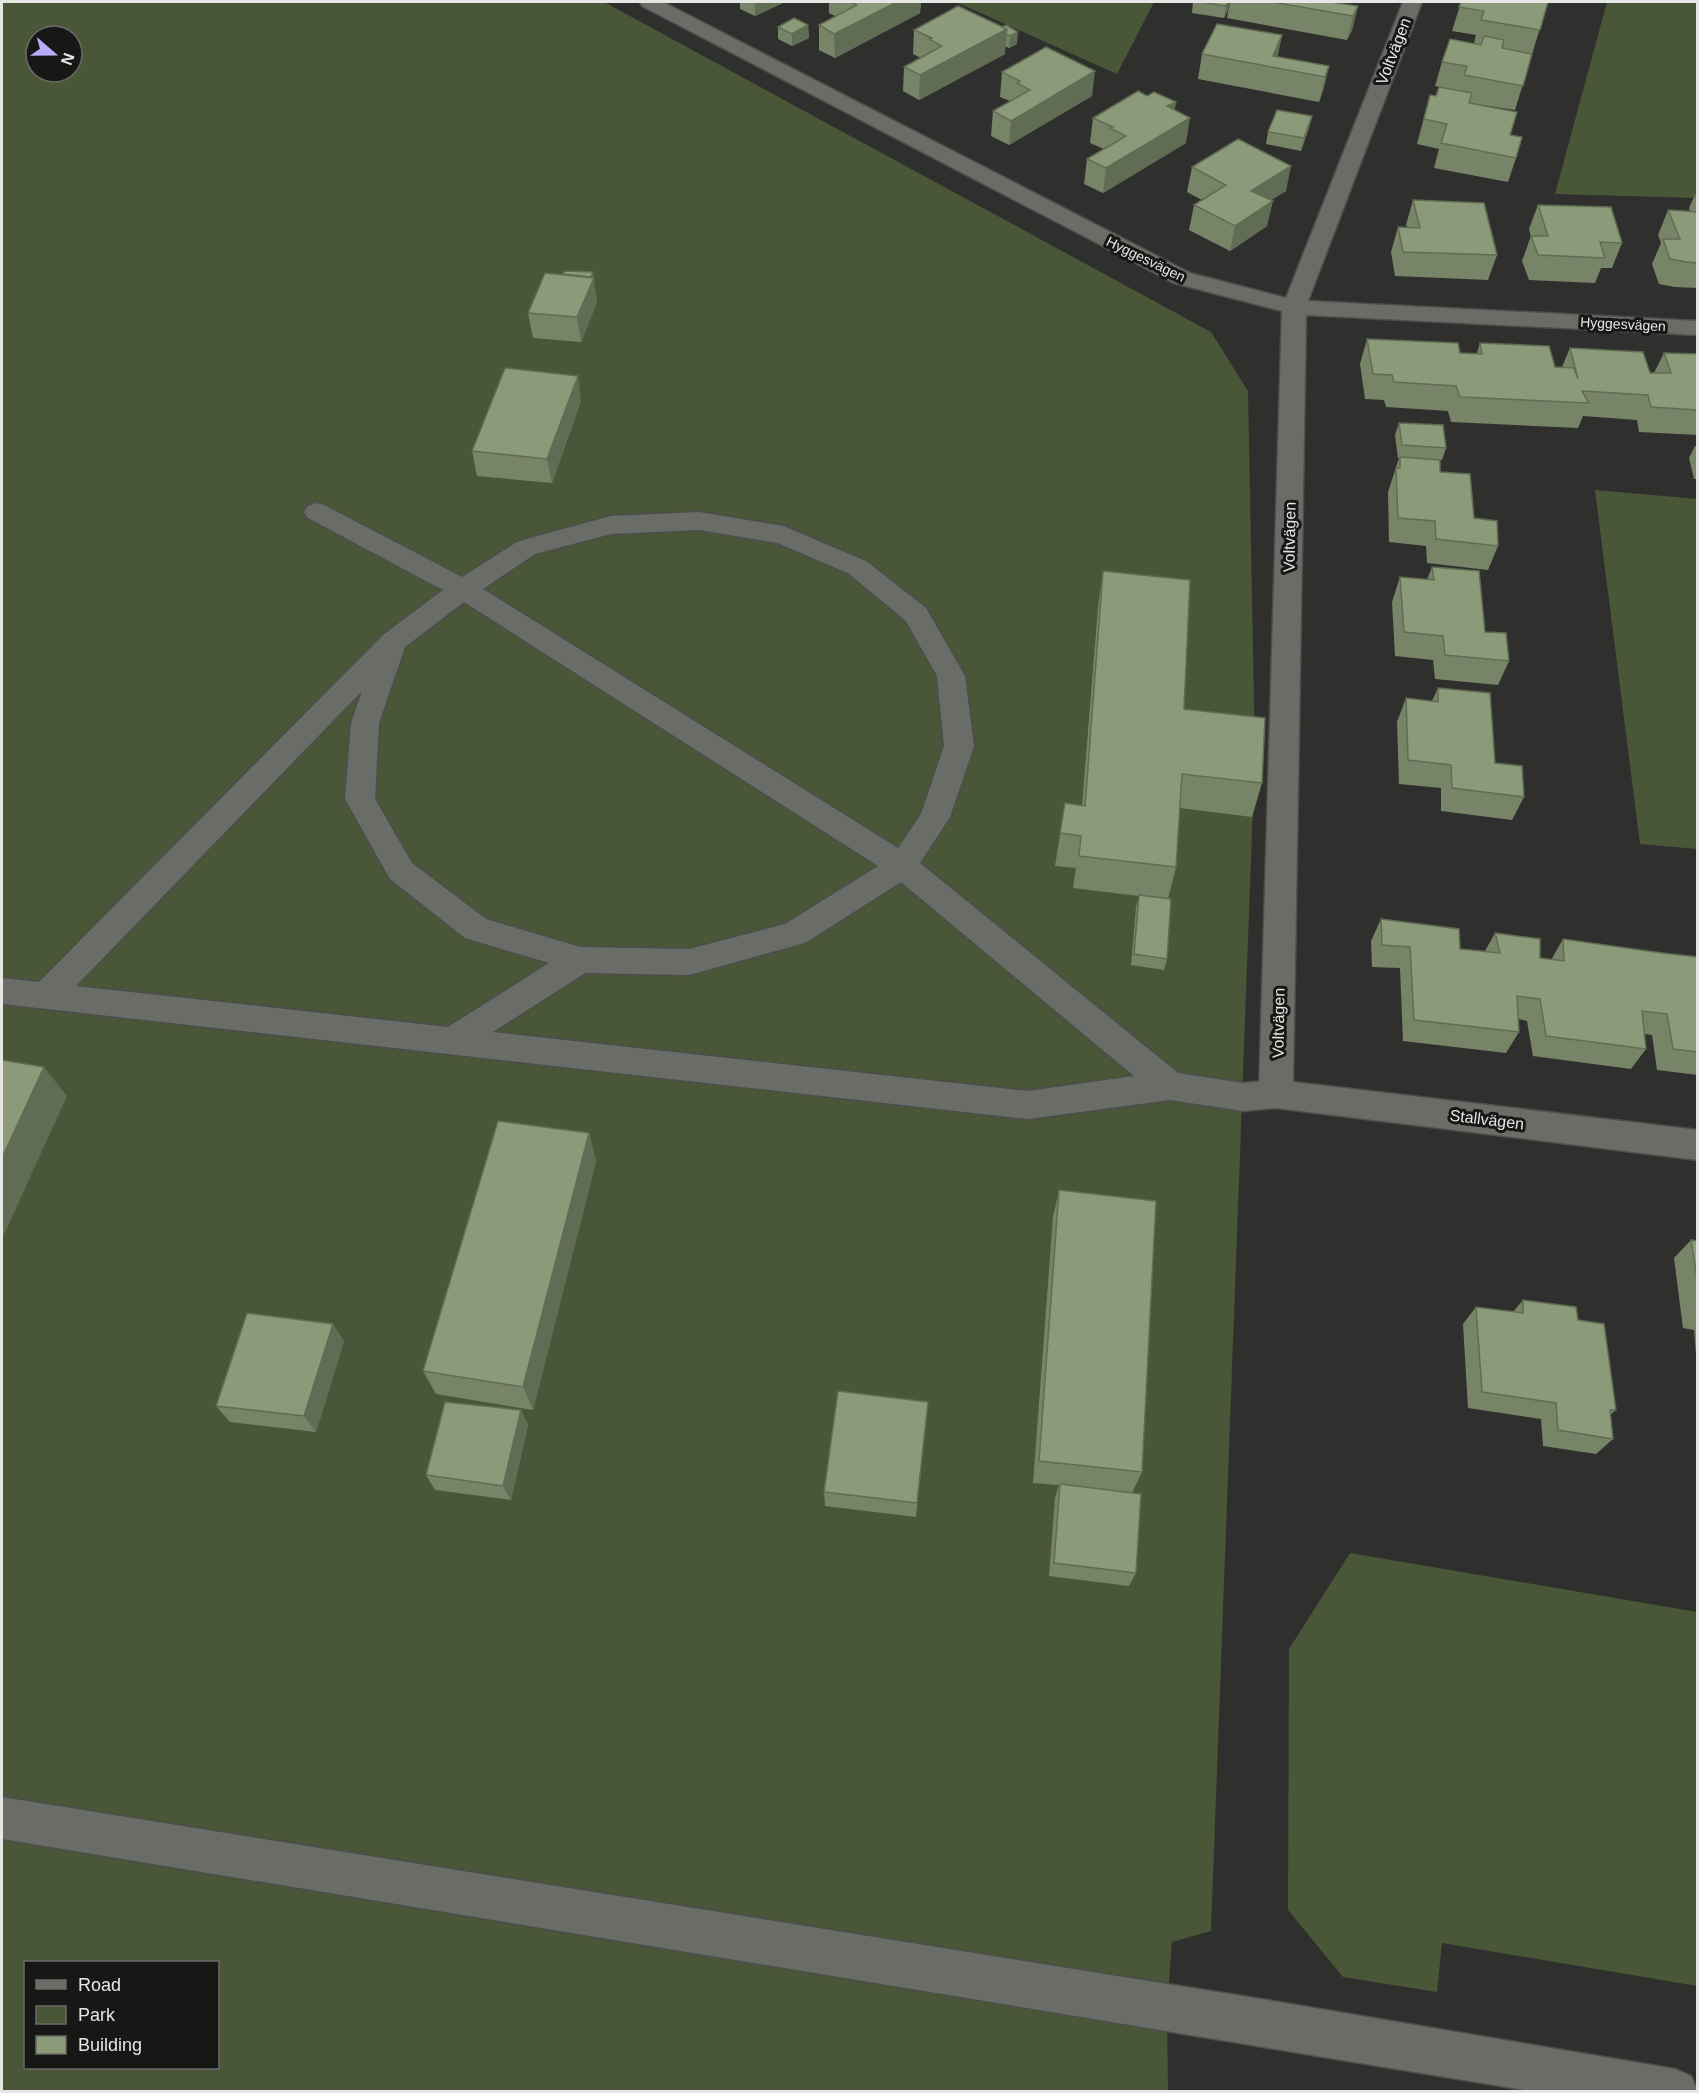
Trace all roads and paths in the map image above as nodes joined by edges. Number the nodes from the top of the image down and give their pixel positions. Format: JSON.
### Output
{"nodes":[{"id":1,"x":649,"y":2,"type":"edge"},
{"id":2,"x":1413,"y":2,"type":"edge"},
{"id":3,"x":1294,"y":308,"type":"junction"},
{"id":4,"x":1698,"y":328,"type":"edge"},
{"id":5,"x":317,"y":512,"type":"dead end"},
{"id":6,"x":463,"y":589,"type":"junction"},
{"id":7,"x":393,"y":642,"type":"junction"},
{"id":8,"x":902,"y":866,"type":"junction"},
{"id":9,"x":580,"y":960,"type":"junction"},
{"id":10,"x":2,"y":991,"type":"edge"},
{"id":11,"x":46,"y":996,"type":"junction"},
{"id":12,"x":452,"y":1041,"type":"junction"},
{"id":13,"x":1170,"y":1086,"type":"junction"},
{"id":14,"x":1276,"y":1094,"type":"junction"},
{"id":15,"x":1698,"y":1145,"type":"edge"},
{"id":16,"x":2,"y":1818,"type":"edge"},
{"id":17,"x":1675,"y":2091,"type":"edge"}],
"edges":[{"from":1,"to":3,"type":"street","name":"Hyggesvägen"},
{"from":2,"to":3,"type":"street","name":"Voltvägen"},
{"from":3,"to":4,"type":"street","name":"Hyggesvägen"},
{"from":3,"to":14,"type":"street","name":"Voltvägen"},
{"from":5,"to":6,"type":"street"},
{"from":6,"to":7,"type":"street"},
{"from":6,"to":8,"type":"street"},
{"from":6,"to":8,"type":"street"},
{"from":7,"to":9,"type":"street"},
{"from":7,"to":11,"type":"street"},
{"from":8,"to":9,"type":"street"},
{"from":8,"to":13,"type":"street"},
{"from":9,"to":12,"type":"street"},
{"from":10,"to":11,"type":"street"},
{"from":11,"to":12,"type":"street"},
{"from":12,"to":13,"type":"street"},
{"from":13,"to":14,"type":"street","name":"Stallvägen"},
{"from":14,"to":15,"type":"street","name":"Stallvägen"},
{"from":16,"to":17,"type":"street"}]}
